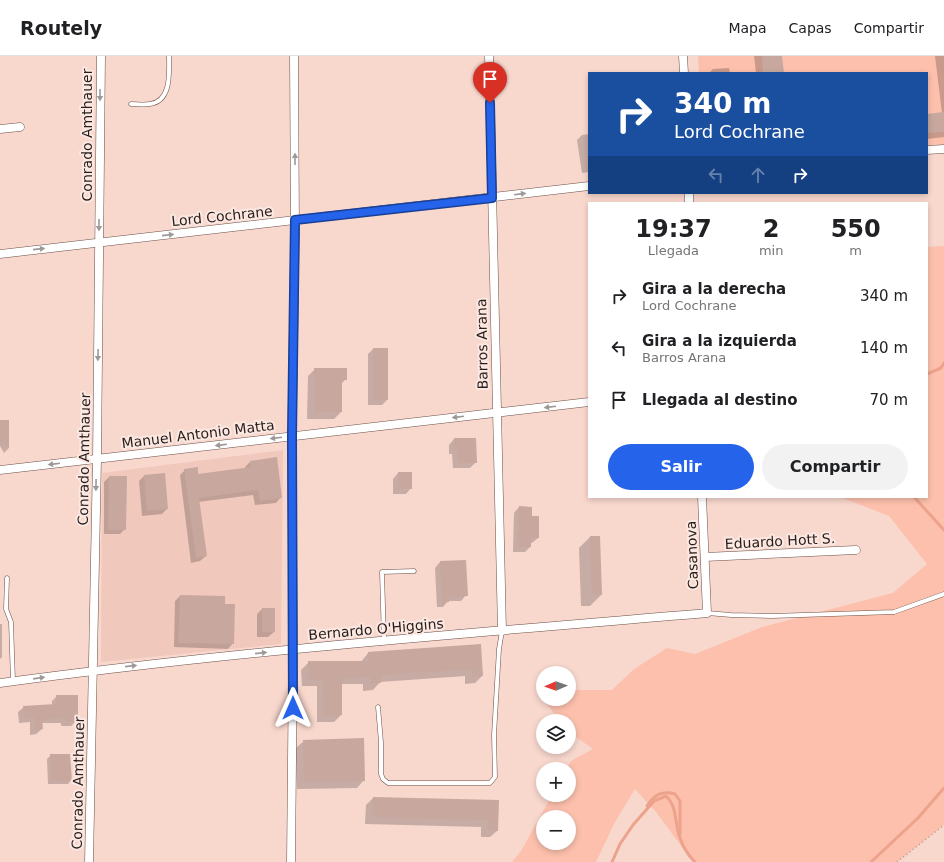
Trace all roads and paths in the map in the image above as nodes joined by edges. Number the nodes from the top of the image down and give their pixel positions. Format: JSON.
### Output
{"nodes":[{"id":1,"x":100,"y":56,"type":"edge"},
{"id":2,"x":169,"y":56,"type":"edge"},
{"id":3,"x":294,"y":56,"type":"edge"},
{"id":4,"x":489,"y":56,"type":"edge"},
{"id":5,"x":683,"y":56,"type":"edge"},
{"id":6,"x":684,"y":72,"type":"edge"},
{"id":7,"x":131,"y":104,"type":"dead end"},
{"id":8,"x":20,"y":127,"type":"dead end"},
{"id":9,"x":0,"y":129,"type":"edge"},
{"id":10,"x":944,"y":149,"type":"edge"},
{"id":11,"x":928,"y":150,"type":"edge"},
{"id":12,"x":588,"y":186,"type":"edge"},
{"id":13,"x":492,"y":198,"type":"junction"},
{"id":14,"x":295,"y":220,"type":"junction"},
{"id":15,"x":99,"y":243,"type":"junction"},
{"id":16,"x":0,"y":254,"type":"edge"},
{"id":17,"x":588,"y":402,"type":"edge"},
{"id":18,"x":497,"y":413,"type":"junction"},
{"id":19,"x":292,"y":436,"type":"junction"},
{"id":20,"x":97,"y":459,"type":"junction"},
{"id":21,"x":0,"y":472,"type":"edge"},
{"id":22,"x":702,"y":498,"type":"edge"},
{"id":23,"x":856,"y":550,"type":"dead end"},
{"id":24,"x":705,"y":557,"type":"junction"},
{"id":25,"x":414,"y":571,"type":"dead end"},
{"id":26,"x":7,"y":578,"type":"dead end"},
{"id":27,"x":944,"y":594,"type":"edge"},
{"id":28,"x":707,"y":613,"type":"junction"},
{"id":29,"x":502,"y":631,"type":"junction"},
{"id":30,"x":384,"y":641,"type":"junction"},
{"id":31,"x":293,"y":650,"type":"junction"},
{"id":32,"x":92,"y":670,"type":"junction"},
{"id":33,"x":13,"y":681,"type":"junction"},
{"id":34,"x":0,"y":683,"type":"edge"},
{"id":35,"x":378,"y":707,"type":"dead end"},
{"id":36,"x":944,"y":825,"type":"edge"},
{"id":37,"x":89,"y":862,"type":"edge"},
{"id":38,"x":291,"y":862,"type":"edge"},
{"id":39,"x":897,"y":862,"type":"edge"}],
"edges":[{"from":1,"to":15,"type":"street","name":"Conrado Amthauer","one_way":true},
{"from":2,"to":7,"type":"lane"},
{"from":14,"to":3,"type":"street","one_way":true},
{"from":4,"to":13,"type":"street","name":"Barros Arana"},
{"from":5,"to":6,"type":"street"},
{"from":8,"to":9,"type":"street"},
{"from":10,"to":11,"type":"street"},
{"from":13,"to":12,"type":"street","name":"Lord Cochrane","one_way":true},
{"from":13,"to":14,"type":"street","name":"Lord Cochrane"},
{"from":13,"to":18,"type":"street","name":"Barros Arana"},
{"from":15,"to":14,"type":"street","name":"Lord Cochrane","one_way":true},
{"from":14,"to":19,"type":"street"},
{"from":16,"to":15,"type":"street","name":"Lord Cochrane","one_way":true},
{"from":15,"to":20,"type":"street","name":"Conrado Amthauer","one_way":true},
{"from":17,"to":18,"type":"street","name":"Manuel Antonio Matta","one_way":true},
{"from":18,"to":19,"type":"street","name":"Manuel Antonio Matta","one_way":true},
{"from":18,"to":29,"type":"street","name":"Barros Arana"},
{"from":19,"to":20,"type":"street","name":"Manuel Antonio Matta","one_way":true},
{"from":19,"to":31,"type":"street"},
{"from":20,"to":21,"type":"street","name":"Manuel Antonio Matta","one_way":true},
{"from":20,"to":32,"type":"street","name":"Conrado Amthauer","one_way":true},
{"from":22,"to":24,"type":"street","name":"Casanova"},
{"from":23,"to":24,"type":"street","name":"Eduardo Hott S."},
{"from":24,"to":28,"type":"street","name":"Casanova"},
{"from":25,"to":30,"type":"lane"},
{"from":26,"to":33,"type":"lane"},
{"from":27,"to":28,"type":"lane"},
{"from":28,"to":29,"type":"street","name":"Bernardo O'Higgins"},
{"from":29,"to":30,"type":"street","name":"Bernardo O'Higgins"},
{"from":29,"to":35,"type":"lane"},
{"from":30,"to":31,"type":"street","name":"Bernardo O'Higgins"},
{"from":32,"to":31,"type":"street","name":"Bernardo O'Higgins","one_way":true},
{"from":31,"to":38,"type":"street"},
{"from":33,"to":32,"type":"street","name":"Bernardo O'Higgins","one_way":true},
{"from":32,"to":37,"type":"street","name":"Conrado Amthauer"},
{"from":33,"to":34,"type":"street","name":"Bernardo O'Higgins"},
{"from":36,"to":39,"type":"path"}]}
